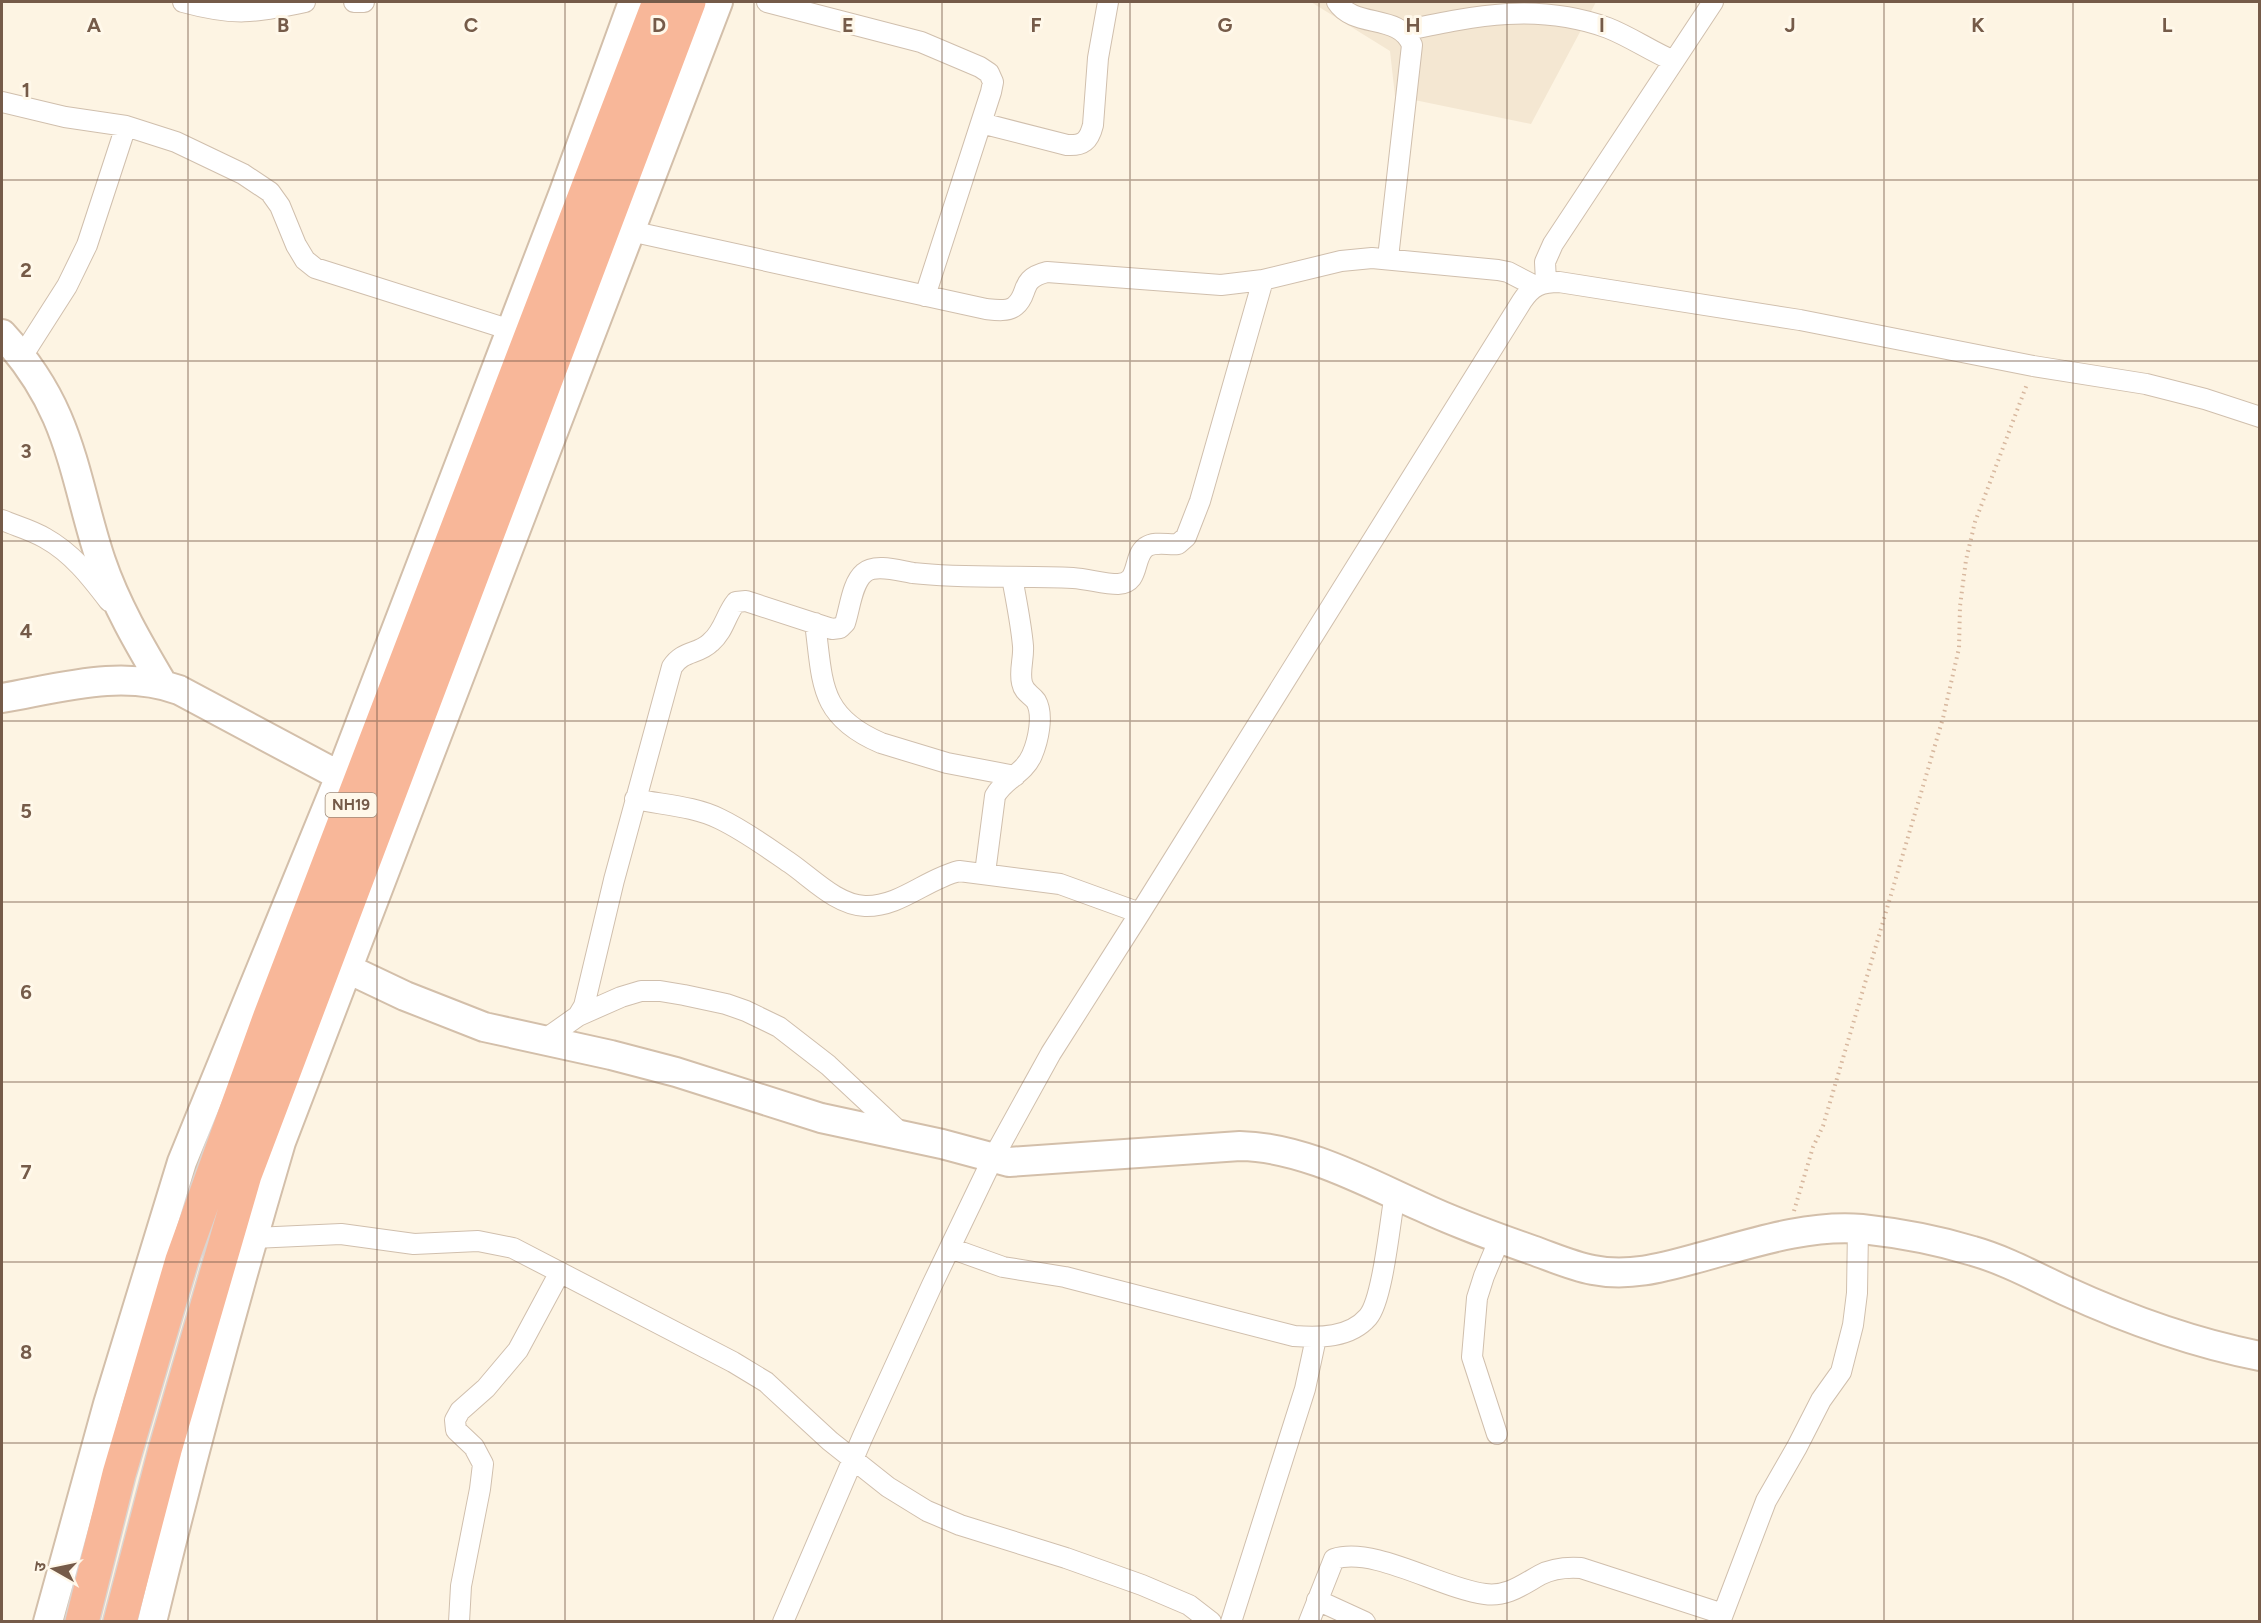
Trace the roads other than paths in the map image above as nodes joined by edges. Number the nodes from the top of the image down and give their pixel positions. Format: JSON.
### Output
{"nodes":[{"id":1,"x":183,"y":2,"type":"edge"},
{"id":2,"x":305,"y":2,"type":"edge"},
{"id":3,"x":354,"y":2,"type":"edge"},
{"id":4,"x":364,"y":2,"type":"edge"},
{"id":5,"x":633,"y":2,"type":"edge"},
{"id":6,"x":659,"y":2,"type":"edge"},
{"id":7,"x":690,"y":2,"type":"edge"},
{"id":8,"x":718,"y":2,"type":"edge"},
{"id":9,"x":767,"y":2,"type":"edge"},
{"id":10,"x":1108,"y":2,"type":"edge"},
{"id":11,"x":1337,"y":2,"type":"edge"},
{"id":12,"x":1713,"y":2,"type":"edge"},
{"id":13,"x":1402,"y":30,"type":"junction"},
{"id":14,"x":1671,"y":60,"type":"junction"},
{"id":15,"x":2,"y":102,"type":"edge"},
{"id":16,"x":981,"y":123,"type":"junction"},
{"id":17,"x":126,"y":126,"type":"junction"},
{"id":18,"x":630,"y":231,"type":"junction"},
{"id":19,"x":1388,"y":258,"type":"junction"},
{"id":20,"x":1263,"y":280,"type":"junction"},
{"id":21,"x":1536,"y":283,"type":"junction"},
{"id":22,"x":925,"y":296,"type":"junction"},
{"id":23,"x":512,"y":330,"type":"junction"},
{"id":24,"x":2,"y":334,"type":"edge"},
{"id":25,"x":21,"y":358,"type":"junction"},
{"id":26,"x":2259,"y":417,"type":"edge"},
{"id":27,"x":2,"y":520,"type":"edge"},
{"id":28,"x":1012,"y":577,"type":"junction"},
{"id":29,"x":815,"y":623,"type":"junction"},
{"id":30,"x":130,"y":629,"type":"junction"},
{"id":31,"x":162,"y":684,"type":"junction"},
{"id":32,"x":2,"y":698,"type":"edge"},
{"id":33,"x":340,"y":776,"type":"junction"},
{"id":34,"x":1015,"y":776,"type":"junction"},
{"id":35,"x":635,"y":799,"type":"junction"},
{"id":36,"x":985,"y":873,"type":"junction"},
{"id":37,"x":1136,"y":912,"type":"junction"},
{"id":38,"x":346,"y":968,"type":"junction"},
{"id":39,"x":578,"y":1016,"type":"junction"},
{"id":40,"x":544,"y":1040,"type":"junction"},
{"id":41,"x":905,"y":1137,"type":"junction"},
{"id":42,"x":980,"y":1155,"type":"junction"},
{"id":43,"x":1395,"y":1194,"type":"junction"},
{"id":44,"x":1858,"y":1229,"type":"junction"},
{"id":45,"x":253,"y":1238,"type":"junction"},
{"id":46,"x":1500,"y":1238,"type":"junction"},
{"id":47,"x":950,"y":1248,"type":"junction"},
{"id":48,"x":560,"y":1272,"type":"junction"},
{"id":49,"x":1316,"y":1338,"type":"junction"},
{"id":50,"x":2259,"y":1356,"type":"edge"},
{"id":51,"x":1497,"y":1434,"type":"dead end"},
{"id":52,"x":851,"y":1457,"type":"junction"},
{"id":53,"x":1317,"y":1600,"type":"junction"},
{"id":54,"x":1721,"y":1618,"type":"edge"},
{"id":55,"x":48,"y":1622,"type":"edge"},
{"id":56,"x":82,"y":1622,"type":"edge"},
{"id":57,"x":120,"y":1622,"type":"edge"},
{"id":58,"x":152,"y":1622,"type":"edge"},
{"id":59,"x":459,"y":1622,"type":"edge"},
{"id":60,"x":783,"y":1622,"type":"edge"},
{"id":61,"x":1211,"y":1622,"type":"edge"},
{"id":62,"x":1231,"y":1622,"type":"edge"},
{"id":63,"x":1310,"y":1622,"type":"edge"},
{"id":64,"x":1365,"y":1622,"type":"edge"}],
"edges":[{"from":1,"to":2,"type":"street"},
{"from":3,"to":4,"type":"street"},
{"from":5,"to":23,"type":"street"},
{"from":6,"to":56,"type":"highway","number":"NH19"},
{"from":7,"to":57,"type":"highway","number":"NH19"},
{"from":8,"to":18,"type":"street"},
{"from":9,"to":16,"type":"street"},
{"from":10,"to":16,"type":"street"},
{"from":11,"to":13,"type":"street"},
{"from":12,"to":14,"type":"street"},
{"from":13,"to":14,"type":"street"},
{"from":13,"to":19,"type":"street"},
{"from":14,"to":21,"type":"street"},
{"from":15,"to":17,"type":"street"},
{"from":16,"to":22,"type":"street"},
{"from":17,"to":23,"type":"street"},
{"from":17,"to":25,"type":"street"},
{"from":18,"to":22,"type":"street"},
{"from":18,"to":38,"type":"street"},
{"from":19,"to":20,"type":"street"},
{"from":19,"to":21,"type":"street"},
{"from":20,"to":22,"type":"street"},
{"from":20,"to":28,"type":"street"},
{"from":21,"to":26,"type":"street"},
{"from":21,"to":37,"type":"street"},
{"from":23,"to":33,"type":"street"},
{"from":24,"to":25,"type":"street"},
{"from":25,"to":30,"type":"street"},
{"from":27,"to":30,"type":"street"},
{"from":28,"to":29,"type":"street"},
{"from":28,"to":34,"type":"street"},
{"from":29,"to":34,"type":"street"},
{"from":29,"to":35,"type":"street"},
{"from":30,"to":31,"type":"street"},
{"from":31,"to":32,"type":"street"},
{"from":31,"to":33,"type":"street"},
{"from":33,"to":55,"type":"street"},
{"from":34,"to":36,"type":"street"},
{"from":35,"to":36,"type":"street"},
{"from":35,"to":39,"type":"street"},
{"from":36,"to":37,"type":"street"},
{"from":37,"to":42,"type":"street"},
{"from":38,"to":40,"type":"street"},
{"from":38,"to":45,"type":"street"},
{"from":39,"to":40,"type":"street"},
{"from":39,"to":41,"type":"street"},
{"from":40,"to":41,"type":"street"},
{"from":41,"to":42,"type":"street"},
{"from":42,"to":43,"type":"street"},
{"from":42,"to":47,"type":"street"},
{"from":43,"to":46,"type":"street"},
{"from":43,"to":49,"type":"street"},
{"from":44,"to":46,"type":"street"},
{"from":44,"to":50,"type":"street"},
{"from":44,"to":54,"type":"street"},
{"from":45,"to":48,"type":"street"},
{"from":45,"to":58,"type":"street"},
{"from":46,"to":51,"type":"street"},
{"from":47,"to":49,"type":"street"},
{"from":47,"to":52,"type":"street"},
{"from":48,"to":52,"type":"street"},
{"from":48,"to":59,"type":"street"},
{"from":49,"to":62,"type":"street"},
{"from":52,"to":60,"type":"street"},
{"from":52,"to":61,"type":"street"},
{"from":53,"to":54,"type":"street"},
{"from":53,"to":63,"type":"street"},
{"from":53,"to":64,"type":"street"}]}
